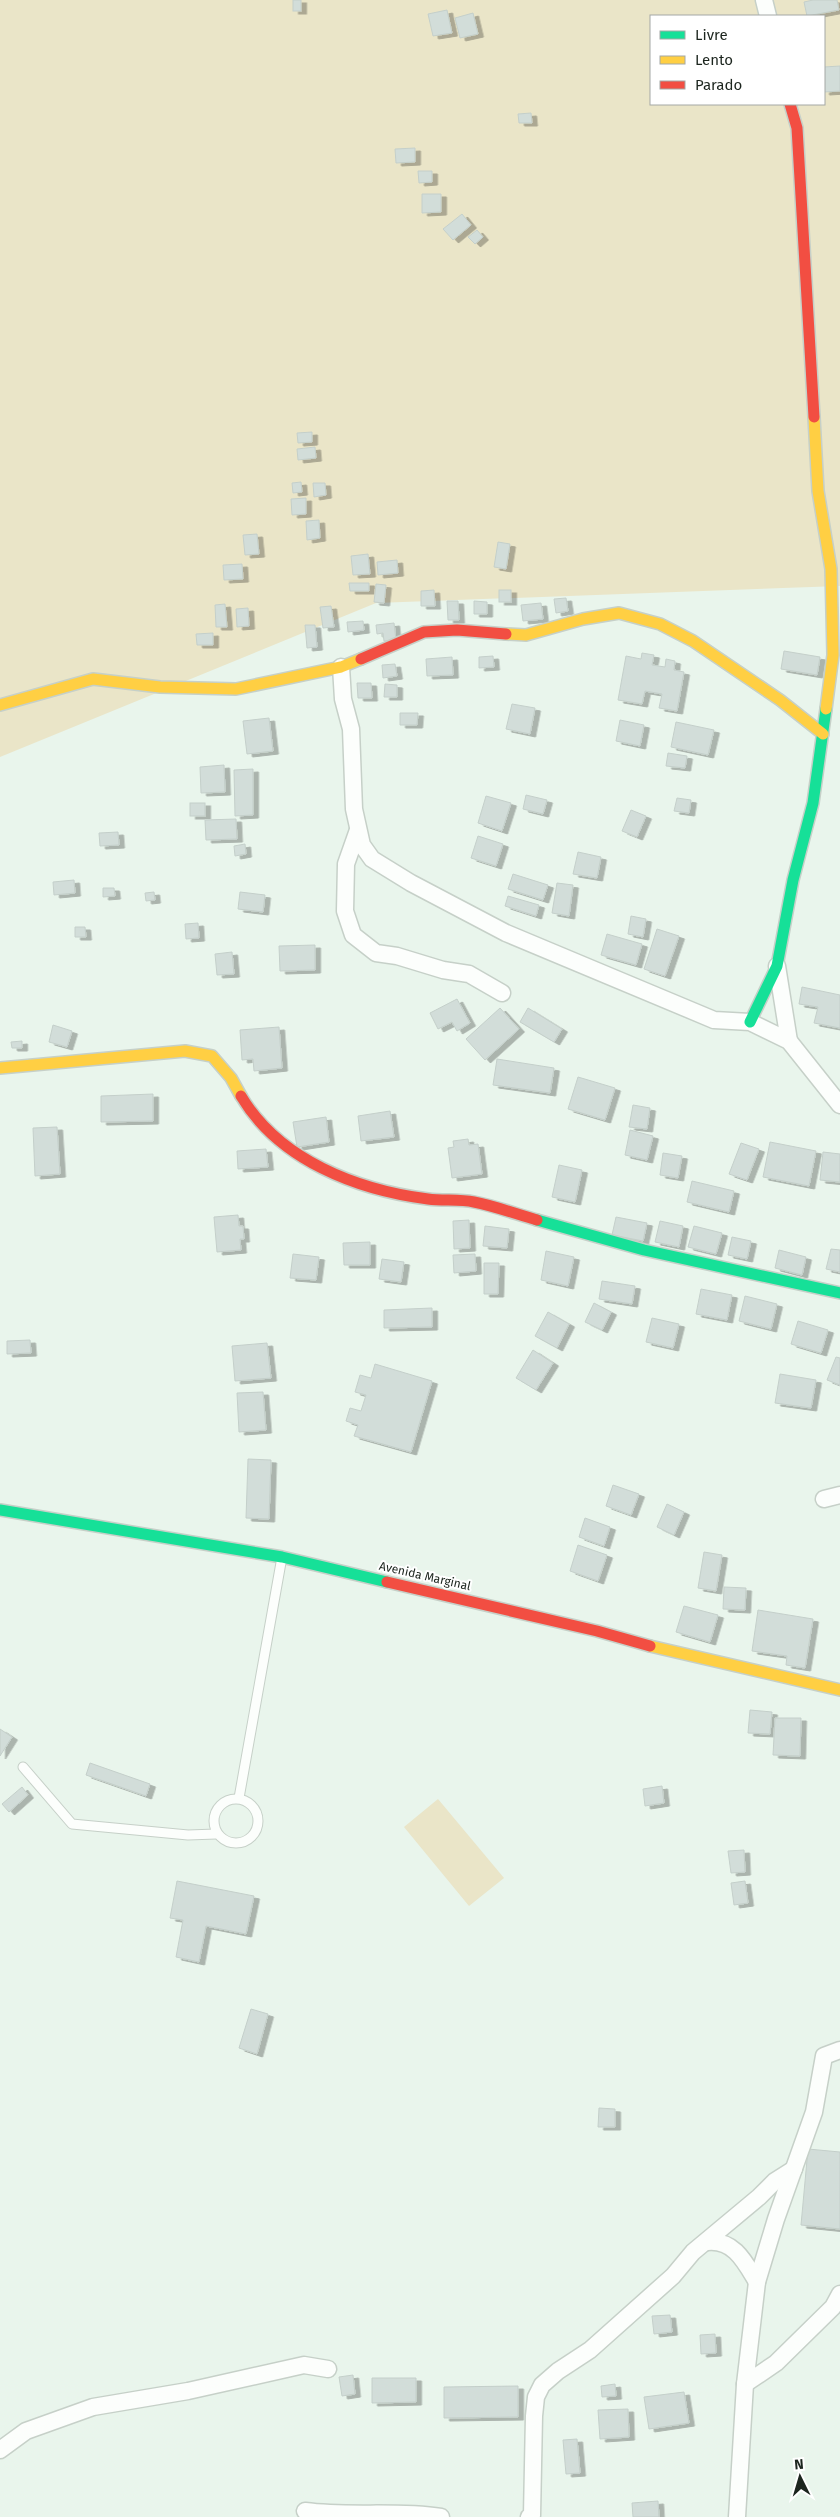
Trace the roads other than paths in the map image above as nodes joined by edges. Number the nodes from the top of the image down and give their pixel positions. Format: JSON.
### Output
{"nodes":[{"id":1,"x":764,"y":0,"type":"edge"},
{"id":2,"x":768,"y":15,"type":"edge"},
{"id":3,"x":790,"y":105,"type":"edge"},
{"id":4,"x":835,"y":570,"type":"edge"},
{"id":5,"x":341,"y":667,"type":"junction"},
{"id":6,"x":0,"y":705,"type":"edge"},
{"id":7,"x":823,"y":734,"type":"junction"},
{"id":8,"x":358,"y":830,"type":"junction"},
{"id":9,"x":777,"y":966,"type":"junction"},
{"id":10,"x":502,"y":994,"type":"dead end"},
{"id":11,"x":750,"y":1022,"type":"junction"},
{"id":12,"x":789,"y":1041,"type":"junction"},
{"id":13,"x":0,"y":1068,"type":"edge"},
{"id":14,"x":840,"y":1105,"type":"edge"},
{"id":15,"x":840,"y":1293,"type":"edge"},
{"id":16,"x":840,"y":1495,"type":"edge"},
{"id":17,"x":824,"y":1499,"type":"dead end"},
{"id":18,"x":0,"y":1510,"type":"edge"},
{"id":19,"x":282,"y":1557,"type":"junction"},
{"id":20,"x":840,"y":1690,"type":"edge"},
{"id":21,"x":23,"y":1767,"type":"dead end"},
{"id":22,"x":239,"y":1798,"type":"junction"},
{"id":23,"x":216,"y":1834,"type":"junction"},
{"id":24,"x":840,"y":2050,"type":"edge"},
{"id":25,"x":794,"y":2169,"type":"junction"},
{"id":26,"x":707,"y":2242,"type":"junction"},
{"id":27,"x":757,"y":2282,"type":"junction"},
{"id":28,"x":840,"y":2294,"type":"edge"},
{"id":29,"x":328,"y":2369,"type":"dead end"},
{"id":30,"x":745,"y":2384,"type":"junction"},
{"id":31,"x":0,"y":2450,"type":"edge"},
{"id":32,"x":305,"y":2511,"type":"dead end"},
{"id":33,"x":441,"y":2517,"type":"edge"},
{"id":34,"x":529,"y":2517,"type":"edge"},
{"id":35,"x":737,"y":2517,"type":"edge"}],
"edges":[{"from":1,"to":2,"type":"street"},
{"from":3,"to":4,"type":"street"},
{"from":4,"to":7,"type":"street"},
{"from":5,"to":6,"type":"street"},
{"from":5,"to":7,"type":"street"},
{"from":5,"to":8,"type":"street"},
{"from":7,"to":9,"type":"street"},
{"from":8,"to":10,"type":"street"},
{"from":8,"to":11,"type":"street"},
{"from":9,"to":11,"type":"street"},
{"from":9,"to":12,"type":"street"},
{"from":11,"to":12,"type":"street"},
{"from":12,"to":14,"type":"street"},
{"from":13,"to":15,"type":"street"},
{"from":16,"to":17,"type":"street"},
{"from":18,"to":19,"type":"street","name":"Avenida Marginal"},
{"from":19,"to":20,"type":"street","name":"Avenida Marginal"},
{"from":19,"to":22,"type":"lane"},
{"from":21,"to":23,"type":"lane"},
{"from":22,"to":23,"type":"lane"},
{"from":22,"to":23,"type":"lane"},
{"from":24,"to":25,"type":"street"},
{"from":25,"to":26,"type":"street"},
{"from":25,"to":27,"type":"street"},
{"from":26,"to":27,"type":"street"},
{"from":26,"to":34,"type":"street"},
{"from":27,"to":30,"type":"street"},
{"from":28,"to":30,"type":"street"},
{"from":29,"to":31,"type":"street"},
{"from":30,"to":35,"type":"street"},
{"from":32,"to":33,"type":"street"}]}
